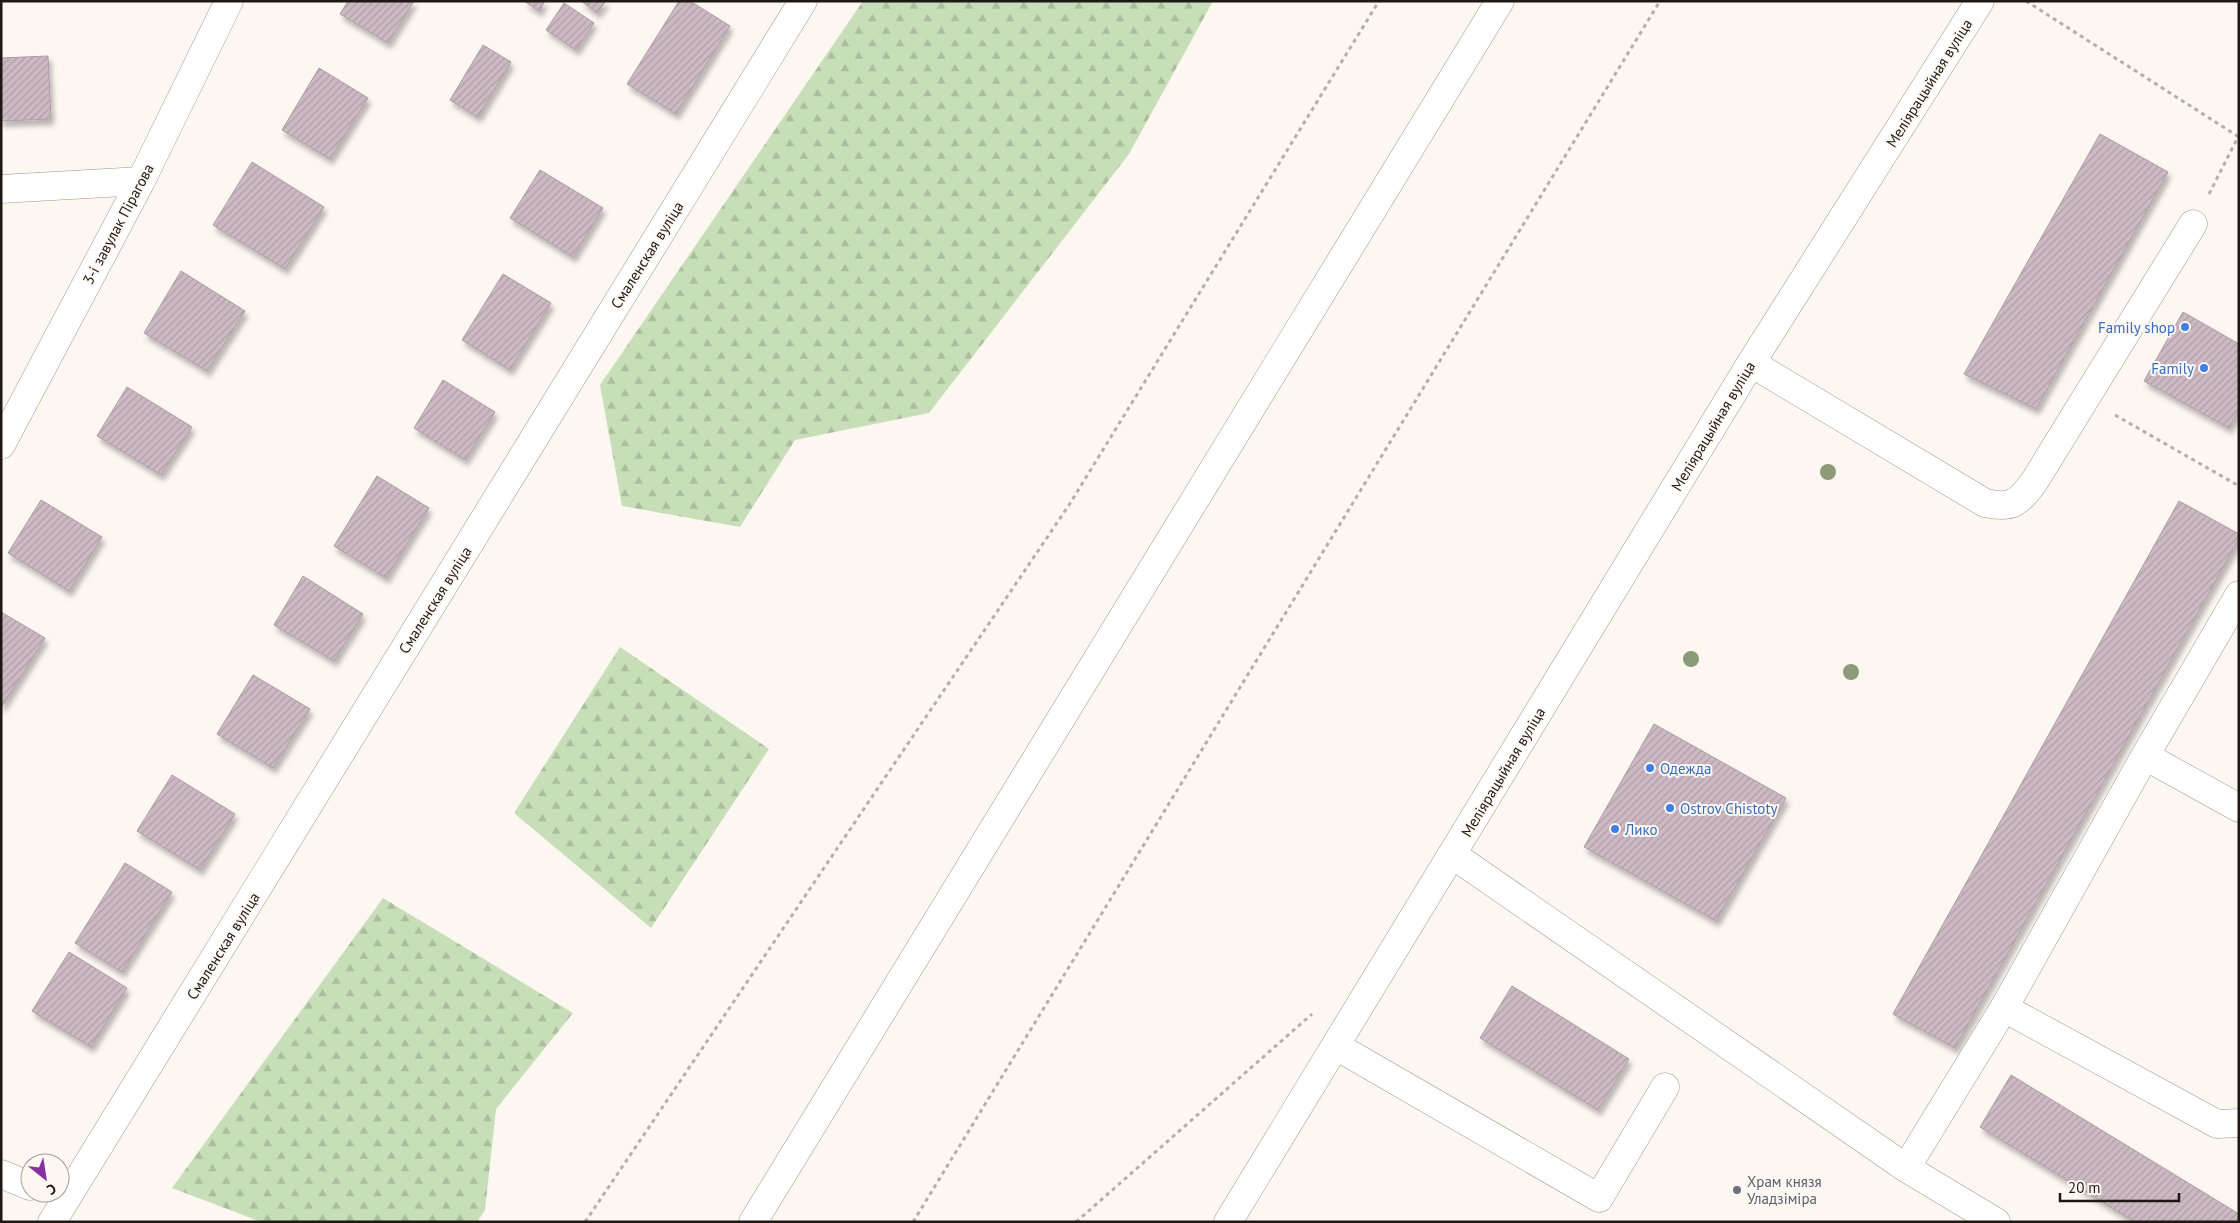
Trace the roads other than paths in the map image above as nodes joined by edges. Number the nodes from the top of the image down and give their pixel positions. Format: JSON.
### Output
{"nodes":[{"id":1,"x":229,"y":1,"type":"edge"},
{"id":2,"x":803,"y":1,"type":"edge"},
{"id":3,"x":1500,"y":1,"type":"edge"},
{"id":4,"x":1980,"y":1,"type":"edge"},
{"id":5,"x":141,"y":181,"type":"junction"},
{"id":6,"x":1,"y":188,"type":"edge"},
{"id":7,"x":2194,"y":224,"type":"road end"},
{"id":8,"x":1751,"y":363,"type":"junction"},
{"id":9,"x":1,"y":444,"type":"edge"},
{"id":10,"x":2239,"y":595,"type":"edge"},
{"id":11,"x":2145,"y":756,"type":"junction"},
{"id":12,"x":2239,"y":808,"type":"edge"},
{"id":13,"x":1453,"y":855,"type":"junction"},
{"id":14,"x":2004,"y":1008,"type":"junction"},
{"id":15,"x":1336,"y":1046,"type":"junction"},
{"id":16,"x":1665,"y":1087,"type":"dead end"},
{"id":17,"x":2239,"y":1124,"type":"edge"},
{"id":18,"x":1906,"y":1168,"type":"junction"},
{"id":19,"x":1,"y":1174,"type":"edge"},
{"id":20,"x":20,"y":1182,"type":"edge"},
{"id":21,"x":56,"y":1208,"type":"edge"},
{"id":22,"x":753,"y":1222,"type":"edge"},
{"id":23,"x":1228,"y":1222,"type":"edge"},
{"id":24,"x":1996,"y":1222,"type":"edge"}],
"edges":[{"from":1,"to":5,"type":"street","name":"3-і завулак Пірагова"},
{"from":2,"to":21,"type":"street","name":"Смаленская вуліца"},
{"from":3,"to":22,"type":"street"},
{"from":4,"to":8,"type":"street","name":"Меліярацыйная вуліца"},
{"from":5,"to":6,"type":"street"},
{"from":5,"to":9,"type":"street","name":"3-і завулак Пірагова"},
{"from":7,"to":8,"type":"street"},
{"from":8,"to":13,"type":"street","name":"Меліярацыйная вуліца"},
{"from":10,"to":11,"type":"street"},
{"from":11,"to":12,"type":"street"},
{"from":11,"to":14,"type":"street"},
{"from":13,"to":15,"type":"street","name":"Меліярацыйная вуліца"},
{"from":13,"to":18,"type":"street"},
{"from":14,"to":17,"type":"street"},
{"from":14,"to":18,"type":"street"},
{"from":15,"to":16,"type":"street"},
{"from":15,"to":23,"type":"street","name":"Меліярацыйная вуліца"},
{"from":18,"to":24,"type":"street"},
{"from":19,"to":20,"type":"street"}]}
